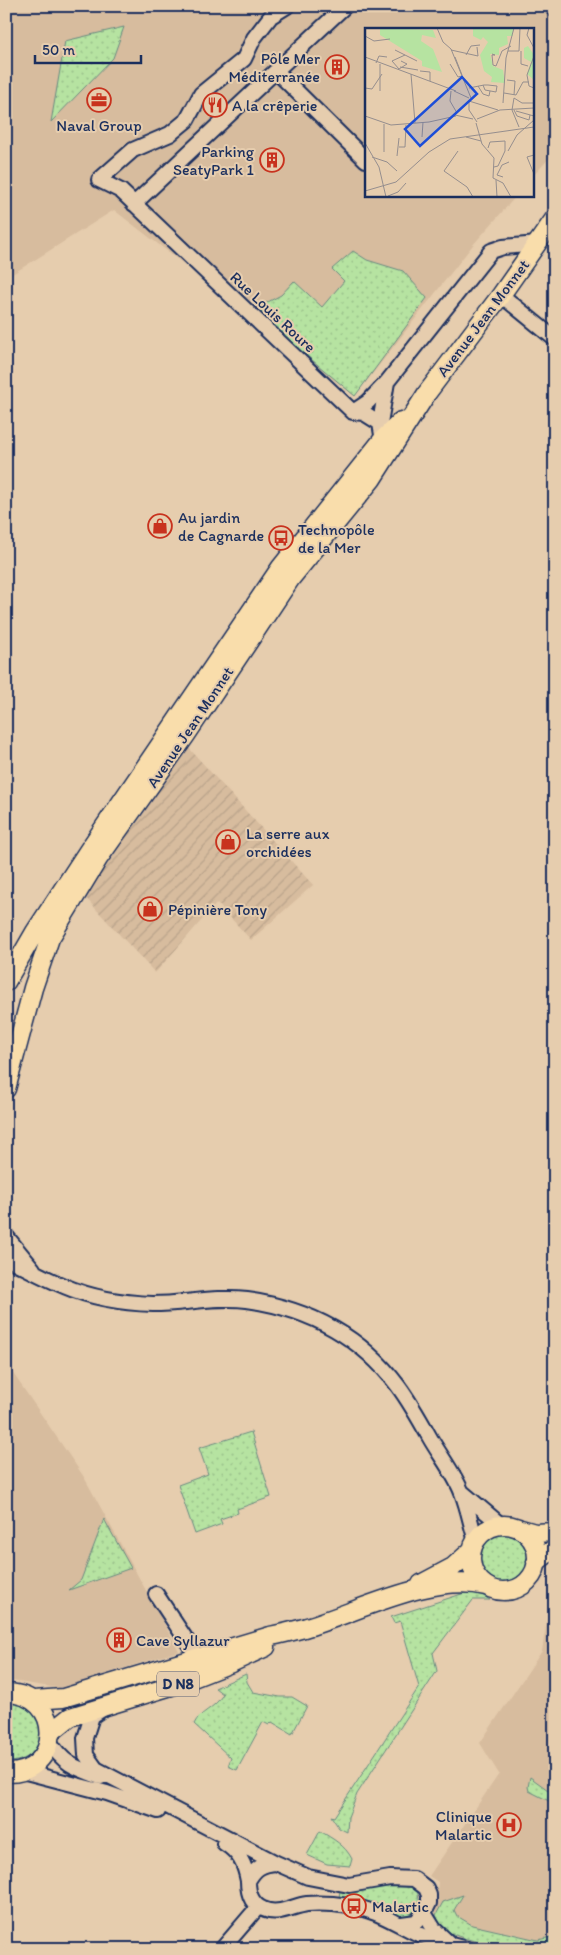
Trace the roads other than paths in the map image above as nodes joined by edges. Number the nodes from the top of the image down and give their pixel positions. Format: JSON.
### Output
{"nodes":[{"id":1,"x":287,"y":6,"type":"edge"},
{"id":2,"x":346,"y":6,"type":"edge"},
{"id":3,"x":551,"y":6,"type":"edge"},
{"id":4,"x":555,"y":10,"type":"edge"},
{"id":5,"x":276,"y":71,"type":"junction"},
{"id":6,"x":365,"y":159,"type":"edge"},
{"id":7,"x":134,"y":204,"type":"junction"},
{"id":8,"x":555,"y":218,"type":"edge"},
{"id":9,"x":538,"y":244,"type":"junction"},
{"id":10,"x":501,"y":295,"type":"junction"},
{"id":11,"x":555,"y":339,"type":"edge"},
{"id":12,"x":387,"y":382,"type":"junction"},
{"id":13,"x":427,"y":393,"type":"junction"},
{"id":14,"x":353,"y":412,"type":"junction"},
{"id":15,"x":381,"y":431,"type":"junction"},
{"id":16,"x":386,"y":460,"type":"junction"},
{"id":17,"x":6,"y":982,"type":"edge"},
{"id":18,"x":6,"y":1090,"type":"edge"},
{"id":19,"x":6,"y":1236,"type":"edge"},
{"id":20,"x":6,"y":1258,"type":"edge"},
{"id":21,"x":36,"y":1272,"type":"junction"},
{"id":22,"x":462,"y":1492,"type":"junction"},
{"id":23,"x":501,"y":1525,"type":"junction"},
{"id":24,"x":521,"y":1529,"type":"junction"},
{"id":25,"x":555,"y":1532,"type":"edge"},
{"id":26,"x":474,"y":1545,"type":"junction"},
{"id":27,"x":555,"y":1548,"type":"edge"},
{"id":28,"x":536,"y":1562,"type":"junction"},
{"id":29,"x":486,"y":1586,"type":"junction"},
{"id":30,"x":410,"y":1591,"type":"junction"},
{"id":31,"x":156,"y":1594,"type":"dead end"},
{"id":32,"x":200,"y":1667,"type":"junction"},
{"id":33,"x":6,"y":1693,"type":"edge"},
{"id":34,"x":34,"y":1700,"type":"junction"},
{"id":35,"x":109,"y":1705,"type":"junction"},
{"id":36,"x":50,"y":1737,"type":"junction"},
{"id":37,"x":14,"y":1772,"type":"edge"},
{"id":38,"x":139,"y":1792,"type":"junction"},
{"id":39,"x":276,"y":1863,"type":"junction"},
{"id":40,"x":248,"y":1881,"type":"junction"},
{"id":41,"x":258,"y":1907,"type":"junction"},
{"id":42,"x":424,"y":1913,"type":"junction"},
{"id":43,"x":402,"y":1924,"type":"junction"},
{"id":44,"x":452,"y":1945,"type":"junction"},
{"id":45,"x":222,"y":1949,"type":"edge"},
{"id":46,"x":467,"y":1949,"type":"edge"}],
"edges":[{"from":1,"to":7,"type":"street","name":"Rue Louis Roure"},
{"from":2,"to":5,"type":"street"},
{"from":3,"to":4,"type":"street"},
{"from":5,"to":6,"type":"street"},
{"from":5,"to":7,"type":"street"},
{"from":7,"to":14,"type":"street","name":"Rue Louis Roure"},
{"from":8,"to":9,"type":"main road","name":"Avenue Jean Monnet"},
{"from":9,"to":10,"type":"main road","name":"Avenue Jean Monnet"},
{"from":9,"to":12,"type":"street"},
{"from":10,"to":11,"type":"street"},
{"from":10,"to":13,"type":"main road","name":"Avenue Jean Monnet"},
{"from":12,"to":14,"type":"street"},
{"from":12,"to":15,"type":"street"},
{"from":13,"to":15,"type":"main road","name":"Avenue Jean Monnet"},
{"from":13,"to":16,"type":"main road","name":"Avenue Jean Monnet"},
{"from":14,"to":15,"type":"street","name":"Rue Louis Roure"},
{"from":15,"to":16,"type":"street"},
{"from":15,"to":17,"type":"main road","name":"Avenue Jean Monnet"},
{"from":16,"to":18,"type":"main road","name":"Avenue Jean Monnet"},
{"from":19,"to":21,"type":"street"},
{"from":20,"to":21,"type":"street"},
{"from":21,"to":22,"type":"street"},
{"from":22,"to":23,"type":"street"},
{"from":22,"to":26,"type":"street"},
{"from":23,"to":24,"type":"main road"},
{"from":23,"to":26,"type":"main road"},
{"from":24,"to":25,"type":"main road"},
{"from":24,"to":28,"type":"main road"},
{"from":26,"to":29,"type":"main road"},
{"from":26,"to":30,"type":"main road","number":"D N8"},
{"from":27,"to":28,"type":"main road"},
{"from":28,"to":29,"type":"main road"},
{"from":29,"to":30,"type":"main road","number":"D N8"},
{"from":30,"to":32,"type":"main road","number":"D N8"},
{"from":31,"to":32,"type":"street"},
{"from":32,"to":34,"type":"main road","number":"D N8"},
{"from":32,"to":35,"type":"main road","number":"D N8"},
{"from":33,"to":34,"type":"main road"},
{"from":34,"to":36,"type":"main road"},
{"from":35,"to":36,"type":"main road","number":"D N8"},
{"from":35,"to":38,"type":"street"},
{"from":36,"to":37,"type":"main road"},
{"from":36,"to":38,"type":"street"},
{"from":37,"to":40,"type":"street"},
{"from":38,"to":39,"type":"street"},
{"from":39,"to":40,"type":"street"},
{"from":39,"to":42,"type":"street"},
{"from":40,"to":41,"type":"street"},
{"from":41,"to":43,"type":"street"},
{"from":41,"to":45,"type":"street"},
{"from":42,"to":43,"type":"street"},
{"from":42,"to":44,"type":"street"},
{"from":43,"to":44,"type":"street"},
{"from":44,"to":46,"type":"street"}]}
